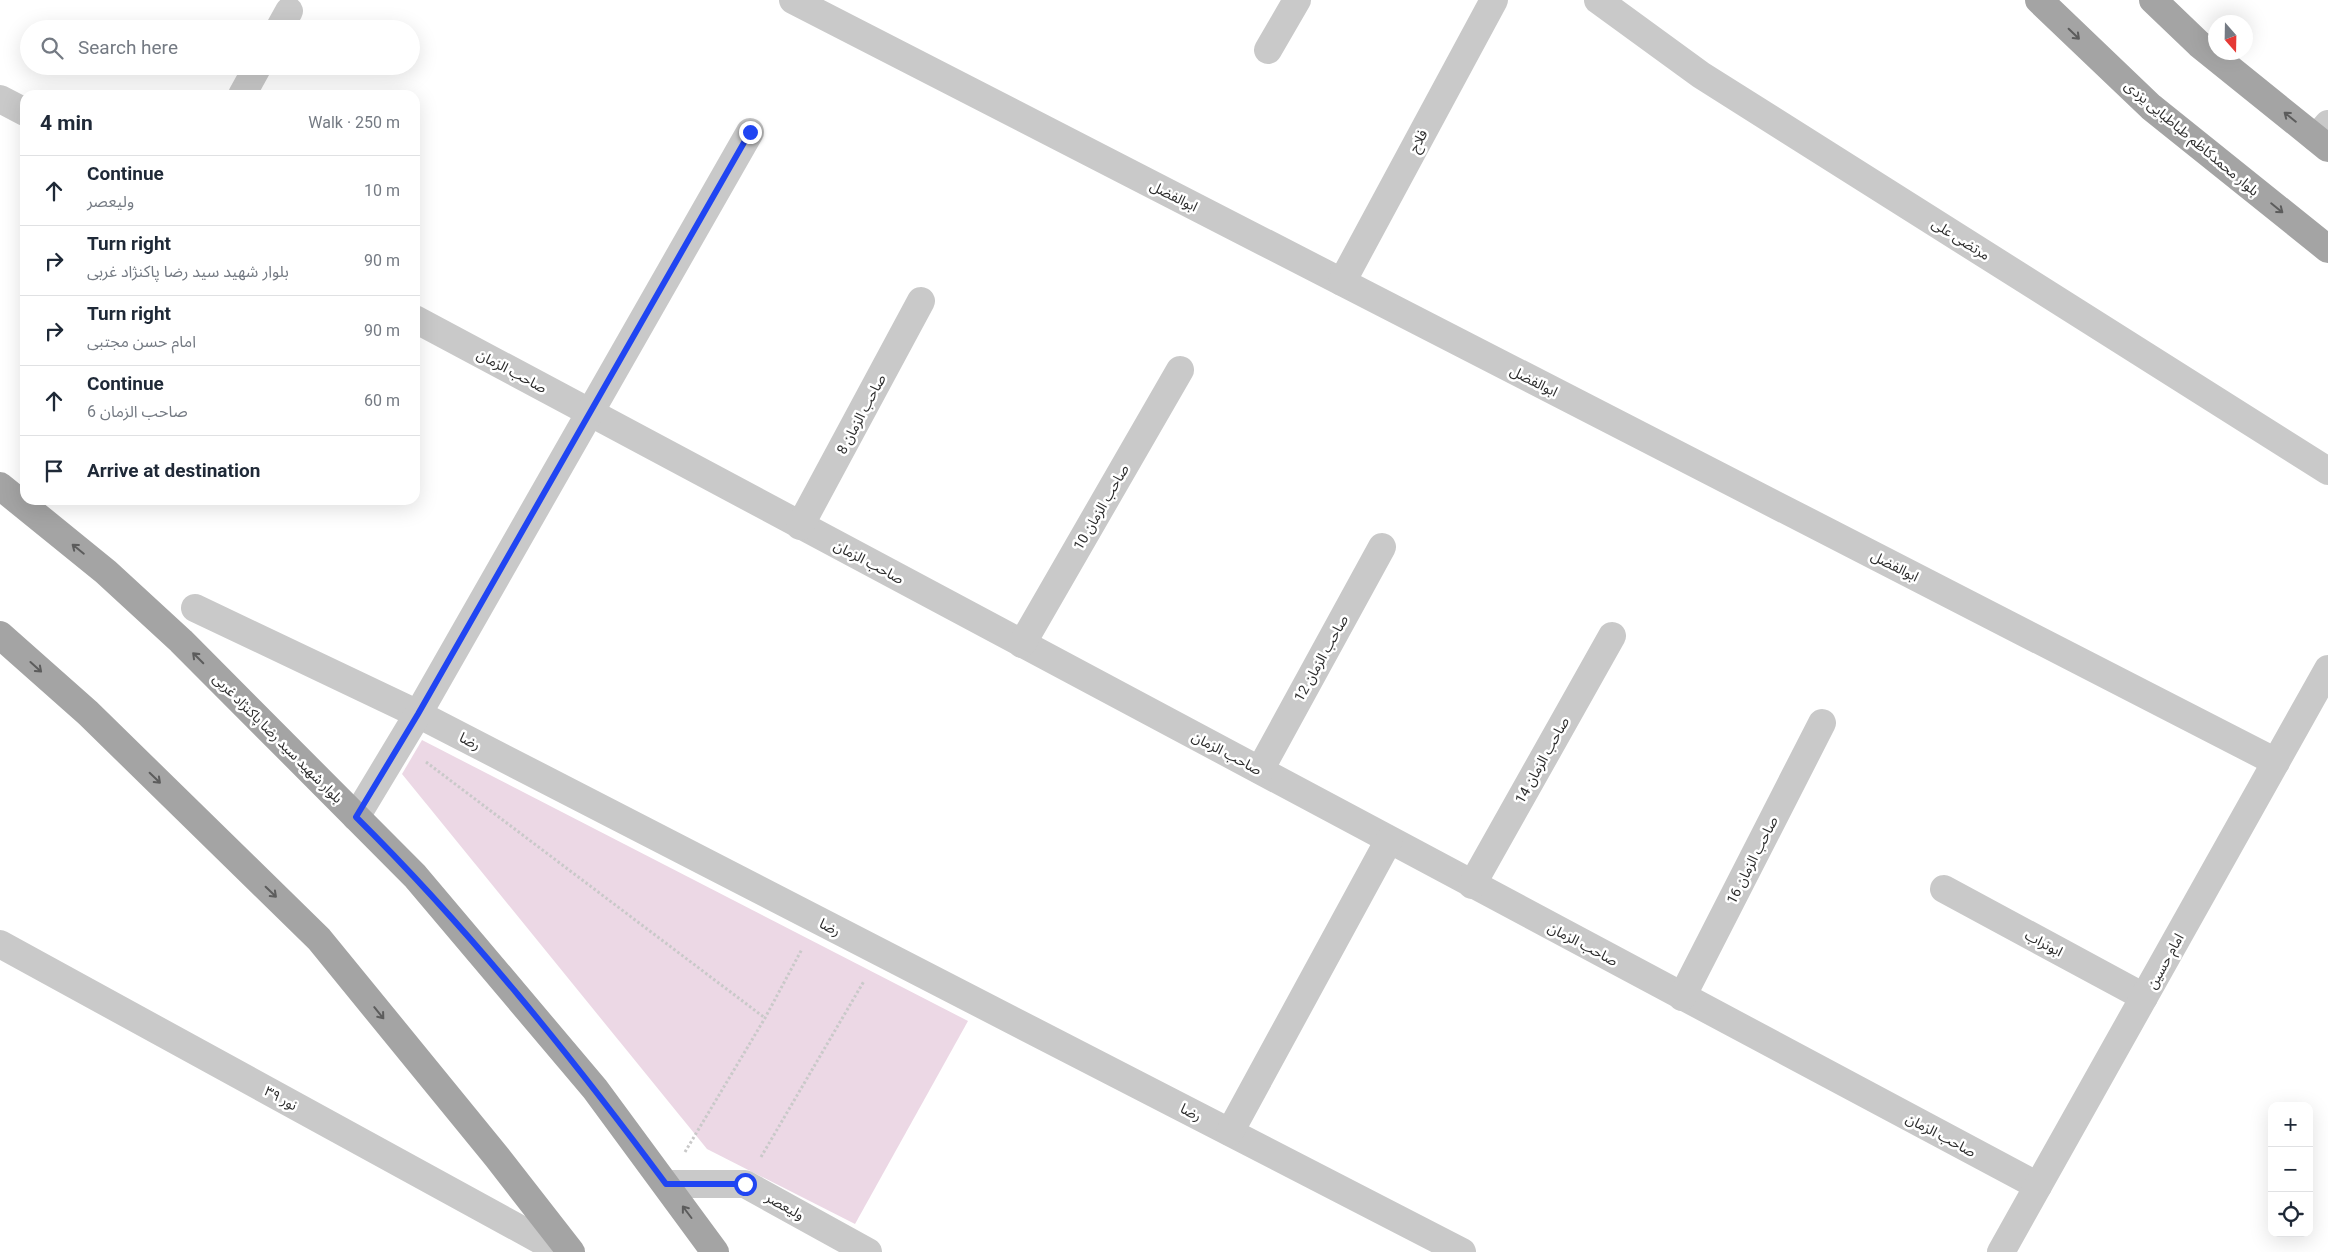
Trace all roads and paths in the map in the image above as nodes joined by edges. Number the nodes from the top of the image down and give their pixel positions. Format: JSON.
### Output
{"nodes":[{"id":1,"x":793,"y":0,"type":"edge"},
{"id":2,"x":1297,"y":0,"type":"edge"},
{"id":3,"x":1494,"y":0,"type":"edge"},
{"id":4,"x":1598,"y":0,"type":"edge"},
{"id":5,"x":2039,"y":0,"type":"edge"},
{"id":6,"x":2153,"y":0,"type":"edge"},
{"id":7,"x":1268,"y":50,"type":"dead end"},
{"id":8,"x":253,"y":75,"type":"edge"},
{"id":9,"x":245,"y":90,"type":"edge"},
{"id":10,"x":0,"y":99,"type":"edge"},
{"id":11,"x":20,"y":109,"type":"edge"},
{"id":12,"x":750,"y":132,"type":"dead end"},
{"id":13,"x":2324,"y":137,"type":"edge"},
{"id":14,"x":2328,"y":249,"type":"edge"},
{"id":15,"x":1342,"y":282,"type":"junction"},
{"id":16,"x":921,"y":302,"type":"dead end"},
{"id":17,"x":420,"y":323,"type":"edge"},
{"id":18,"x":1180,"y":370,"type":"dead end"},
{"id":19,"x":590,"y":412,"type":"junction"},
{"id":20,"x":2328,"y":471,"type":"edge"},
{"id":21,"x":0,"y":486,"type":"edge"},
{"id":22,"x":20,"y":502,"type":"edge"},
{"id":23,"x":23,"y":505,"type":"edge"},
{"id":24,"x":800,"y":526,"type":"junction"},
{"id":25,"x":1382,"y":547,"type":"dead end"},
{"id":26,"x":195,"y":608,"type":"dead end"},
{"id":27,"x":0,"y":635,"type":"edge"},
{"id":28,"x":1612,"y":636,"type":"dead end"},
{"id":29,"x":1022,"y":644,"type":"junction"},
{"id":30,"x":2328,"y":669,"type":"edge"},
{"id":31,"x":418,"y":714,"type":"junction"},
{"id":32,"x":1822,"y":723,"type":"dead end"},
{"id":33,"x":401,"y":743,"type":"junction"},
{"id":34,"x":2276,"y":762,"type":"junction"},
{"id":35,"x":1260,"y":770,"type":"junction"},
{"id":36,"x":356,"y":817,"type":"junction"},
{"id":37,"x":1389,"y":840,"type":"junction"},
{"id":38,"x":1472,"y":885,"type":"junction"},
{"id":39,"x":1944,"y":889,"type":"dead end"},
{"id":40,"x":818,"y":920,"type":"junction"},
{"id":41,"x":0,"y":944,"type":"edge"},
{"id":42,"x":881,"y":953,"type":"junction"},
{"id":43,"x":1682,"y":997,"type":"junction"},
{"id":44,"x":2144,"y":998,"type":"junction"},
{"id":45,"x":765,"y":1018,"type":"junction"},
{"id":46,"x":1230,"y":1132,"type":"junction"},
{"id":47,"x":666,"y":1184,"type":"junction"},
{"id":48,"x":745,"y":1184,"type":"junction"},
{"id":49,"x":2038,"y":1186,"type":"junction"},
{"id":50,"x":562,"y":1252,"type":"edge"},
{"id":51,"x":571,"y":1252,"type":"edge"},
{"id":52,"x":715,"y":1252,"type":"edge"},
{"id":53,"x":868,"y":1252,"type":"edge"},
{"id":54,"x":1462,"y":1252,"type":"edge"},
{"id":55,"x":2001,"y":1252,"type":"edge"}],
"edges":[{"from":1,"to":15,"type":"street","name":"ابوالفضل"},
{"from":2,"to":7,"type":"street"},
{"from":3,"to":15,"type":"street","name":"فلاح"},
{"from":4,"to":20,"type":"street","name":"مرتضی علی"},
{"from":5,"to":14,"type":"main road","name":"بلوار محمدکاظم طباطبایی یزدی","one_way":true},
{"from":13,"to":6,"type":"main road","one_way":true},
{"from":8,"to":9,"type":"street"},
{"from":10,"to":11,"type":"street"},
{"from":12,"to":19,"type":"street"},
{"from":15,"to":34,"type":"street","name":"ابوالفضل"},
{"from":16,"to":24,"type":"street","name":"صاحب الزمان 8"},
{"from":17,"to":19,"type":"street","name":"صاحب الزمان"},
{"from":18,"to":29,"type":"street","name":"صاحب الزمان 10"},
{"from":19,"to":24,"type":"street","name":"صاحب الزمان"},
{"from":19,"to":31,"type":"street"},
{"from":22,"to":21,"type":"main road","name":"بلوار شهید سید رضا پاکنژاد غربی","one_way":true},
{"from":36,"to":23,"type":"main road","name":"بلوار شهید سید رضا پاکنژاد غربی","one_way":true},
{"from":24,"to":29,"type":"street","name":"صاحب الزمان"},
{"from":25,"to":35,"type":"street","name":"صاحب الزمان 12"},
{"from":26,"to":31,"type":"street","name":"رضا"},
{"from":27,"to":51,"type":"main road","one_way":true},
{"from":28,"to":38,"type":"street","name":"صاحب الزمان 14"},
{"from":29,"to":35,"type":"street","name":"صاحب الزمان"},
{"from":30,"to":34,"type":"street","name":"امام حسین"},
{"from":31,"to":33,"type":"street"},
{"from":31,"to":40,"type":"street","name":"رضا"},
{"from":32,"to":43,"type":"street","name":"صاحب الزمان 16"},
{"from":33,"to":36,"type":"street"},
{"from":33,"to":45,"type":"path"},
{"from":34,"to":44,"type":"street","name":"امام حسین"},
{"from":35,"to":37,"type":"street","name":"صاحب الزمان"},
{"from":36,"to":47,"type":"main road","name":"بلوار شهید سید رضا پاکنژاد غربی"},
{"from":37,"to":38,"type":"street","name":"صاحب الزمان"},
{"from":37,"to":46,"type":"street"},
{"from":38,"to":43,"type":"street","name":"صاحب الزمان"},
{"from":39,"to":44,"type":"street","name":"ابوتراب"},
{"from":40,"to":42,"type":"street","name":"رضا"},
{"from":40,"to":45,"type":"path"},
{"from":41,"to":50,"type":"street","name":"نور ۳۹"},
{"from":42,"to":46,"type":"street","name":"رضا"},
{"from":42,"to":48,"type":"path"},
{"from":43,"to":49,"type":"street","name":"صاحب الزمان"},
{"from":44,"to":49,"type":"street","name":"امام حسین"},
{"from":45,"to":47,"type":"path"},
{"from":46,"to":54,"type":"street","name":"رضا"},
{"from":47,"to":48,"type":"street","name":"ولیعصر"},
{"from":52,"to":47,"type":"main road","name":"بلوار شهید سید رضا پاکنژاد غربی","one_way":true},
{"from":48,"to":53,"type":"street","name":"ولیعصر"},
{"from":49,"to":55,"type":"street","name":"امام حسین"}]}
